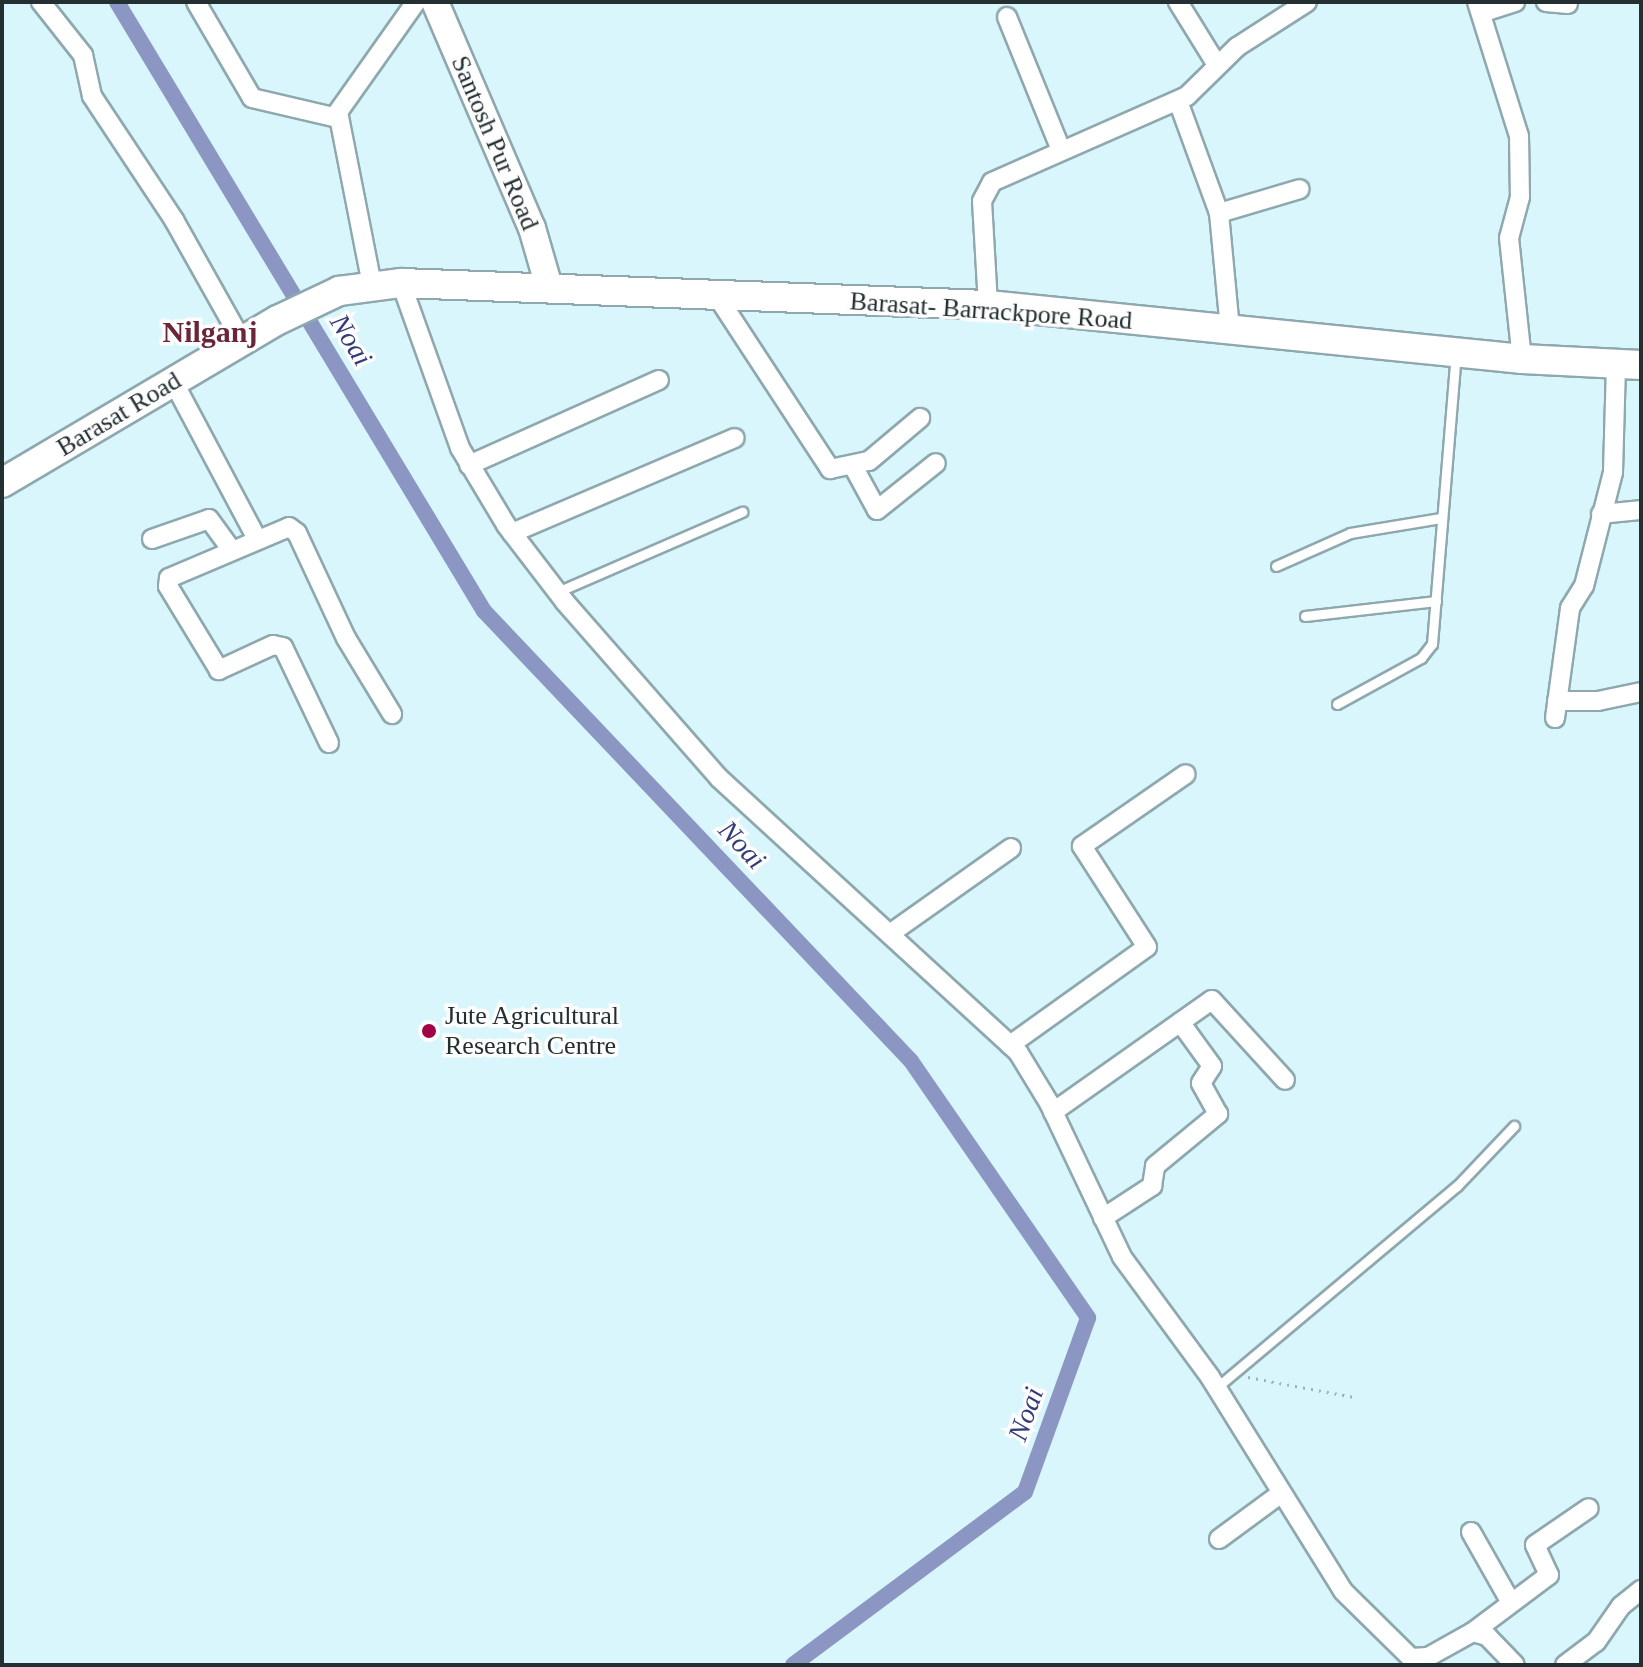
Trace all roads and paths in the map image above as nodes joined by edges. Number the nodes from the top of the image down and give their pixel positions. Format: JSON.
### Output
{"nodes":[{"id":1,"x":41,"y":2,"type":"edge"},
{"id":2,"x":196,"y":2,"type":"edge"},
{"id":3,"x":416,"y":2,"type":"edge"},
{"id":4,"x":435,"y":2,"type":"edge"},
{"id":5,"x":1178,"y":2,"type":"edge"},
{"id":6,"x":1307,"y":2,"type":"edge"},
{"id":7,"x":1515,"y":2,"type":"edge"},
{"id":8,"x":1546,"y":2,"type":"edge"},
{"id":9,"x":1568,"y":4,"type":"dead end"},
{"id":10,"x":1479,"y":7,"type":"edge"},
{"id":11,"x":1007,"y":17,"type":"dead end"},
{"id":12,"x":1217,"y":65,"type":"junction"},
{"id":13,"x":1178,"y":101,"type":"junction"},
{"id":14,"x":338,"y":118,"type":"junction"},
{"id":15,"x":1061,"y":150,"type":"junction"},
{"id":16,"x":1300,"y":189,"type":"dead end"},
{"id":17,"x":1219,"y":213,"type":"junction"},
{"id":18,"x":401,"y":283,"type":"junction"},
{"id":19,"x":372,"y":285,"type":"junction"},
{"id":20,"x":549,"y":287,"type":"junction"},
{"id":21,"x":717,"y":296,"type":"junction"},
{"id":22,"x":988,"y":305,"type":"junction"},
{"id":23,"x":278,"y":320,"type":"joint"},
{"id":24,"x":1230,"y":330,"type":"junction"},
{"id":25,"x":242,"y":341,"type":"junction"},
{"id":26,"x":1456,"y":351,"type":"junction"},
{"id":27,"x":1522,"y":359,"type":"junction"},
{"id":28,"x":1629,"y":364,"type":"edge"},
{"id":29,"x":659,"y":380,"type":"dead end"},
{"id":30,"x":173,"y":381,"type":"junction"},
{"id":31,"x":920,"y":418,"type":"dead end"},
{"id":32,"x":735,"y":438,"type":"dead end"},
{"id":33,"x":936,"y":463,"type":"dead end"},
{"id":34,"x":469,"y":465,"type":"junction"},
{"id":35,"x":853,"y":466,"type":"junction"},
{"id":36,"x":2,"y":483,"type":"edge"},
{"id":37,"x":1641,"y":510,"type":"edge"},
{"id":38,"x":742,"y":512,"type":"dead end"},
{"id":39,"x":1601,"y":514,"type":"junction"},
{"id":40,"x":1441,"y":518,"type":"junction"},
{"id":41,"x":512,"y":533,"type":"junction"},
{"id":42,"x":152,"y":539,"type":"dead end"},
{"id":43,"x":257,"y":539,"type":"junction"},
{"id":44,"x":232,"y":551,"type":"junction"},
{"id":45,"x":1276,"y":566,"type":"dead end"},
{"id":46,"x":557,"y":592,"type":"junction"},
{"id":47,"x":1436,"y":601,"type":"junction"},
{"id":48,"x":1305,"y":616,"type":"dead end"},
{"id":49,"x":1641,"y":692,"type":"edge"},
{"id":50,"x":1337,"y":704,"type":"dead end"},
{"id":51,"x":392,"y":714,"type":"dead end"},
{"id":52,"x":329,"y":743,"type":"dead end"},
{"id":53,"x":1186,"y":774,"type":"dead end"},
{"id":54,"x":1011,"y":848,"type":"dead end"},
{"id":55,"x":891,"y":933,"type":"junction"},
{"id":56,"x":1180,"y":1022,"type":"junction"},
{"id":57,"x":1010,"y":1045,"type":"junction"},
{"id":58,"x":1285,"y":1080,"type":"dead end"},
{"id":59,"x":1053,"y":1112,"type":"junction"},
{"id":60,"x":1514,"y":1126,"type":"dead end"},
{"id":61,"x":1103,"y":1218,"type":"junction"},
{"id":62,"x":1233,"y":1373,"type":"junction"},
{"id":63,"x":1216,"y":1388,"type":"junction"},
{"id":64,"x":1354,"y":1397,"type":"dead end"},
{"id":65,"x":1280,"y":1494,"type":"junction"},
{"id":66,"x":1589,"y":1508,"type":"dead end"},
{"id":67,"x":1471,"y":1532,"type":"dead end"},
{"id":68,"x":1219,"y":1539,"type":"dead end"},
{"id":69,"x":1641,"y":1590,"type":"edge"},
{"id":70,"x":1510,"y":1601,"type":"junction"},
{"id":71,"x":1473,"y":1632,"type":"junction"},
{"id":72,"x":1515,"y":1665,"type":"edge"},
{"id":73,"x":1565,"y":1665,"type":"edge"}],
"edges":[{"from":1,"to":25,"type":"street"},
{"from":2,"to":14,"type":"street"},
{"from":3,"to":14,"type":"street"},
{"from":4,"to":20,"type":"main road","name":"Santosh Pur Road"},
{"from":5,"to":12,"type":"street"},
{"from":6,"to":12,"type":"street"},
{"from":7,"to":10,"type":"street"},
{"from":8,"to":9,"type":"street"},
{"from":10,"to":27,"type":"street"},
{"from":11,"to":15,"type":"street"},
{"from":12,"to":13,"type":"street"},
{"from":13,"to":15,"type":"street"},
{"from":13,"to":17,"type":"street"},
{"from":14,"to":19,"type":"street"},
{"from":15,"to":22,"type":"street"},
{"from":16,"to":17,"type":"street"},
{"from":17,"to":24,"type":"street"},
{"from":18,"to":19,"type":"main road","name":"Barasat- Barrackpore Road"},
{"from":18,"to":20,"type":"main road","name":"Barasat- Barrackpore Road"},
{"from":18,"to":34,"type":"street"},
{"from":19,"to":23,"type":"main road","name":"Barasat- Barrackpore Road"},
{"from":20,"to":21,"type":"main road","name":"Barasat- Barrackpore Road"},
{"from":21,"to":22,"type":"main road","name":"Barasat- Barrackpore Road"},
{"from":21,"to":35,"type":"street"},
{"from":22,"to":24,"type":"main road","name":"Barasat- Barrackpore Road"},
{"from":23,"to":25,"type":"main road","name":"Barasat Road"},
{"from":24,"to":26,"type":"main road","name":"Barasat- Barrackpore Road"},
{"from":25,"to":30,"type":"main road","name":"Barasat Road"},
{"from":26,"to":27,"type":"main road","name":"Barasat- Barrackpore Road"},
{"from":26,"to":40,"type":"lane"},
{"from":27,"to":28,"type":"main road","name":"Barasat- Barrackpore Road"},
{"from":28,"to":39,"type":"street"},
{"from":29,"to":34,"type":"street"},
{"from":30,"to":36,"type":"main road","name":"Barasat Road"},
{"from":30,"to":43,"type":"street"},
{"from":31,"to":35,"type":"street"},
{"from":32,"to":41,"type":"street"},
{"from":33,"to":35,"type":"street"},
{"from":34,"to":41,"type":"street"},
{"from":37,"to":39,"type":"street"},
{"from":38,"to":46,"type":"lane"},
{"from":39,"to":49,"type":"street"},
{"from":40,"to":45,"type":"lane"},
{"from":40,"to":47,"type":"lane"},
{"from":41,"to":46,"type":"street"},
{"from":42,"to":44,"type":"street"},
{"from":43,"to":44,"type":"street"},
{"from":43,"to":51,"type":"street"},
{"from":44,"to":52,"type":"street"},
{"from":46,"to":55,"type":"street"},
{"from":47,"to":48,"type":"lane"},
{"from":47,"to":50,"type":"lane"},
{"from":53,"to":57,"type":"street"},
{"from":54,"to":55,"type":"street"},
{"from":55,"to":57,"type":"street"},
{"from":56,"to":58,"type":"street"},
{"from":56,"to":59,"type":"street"},
{"from":56,"to":61,"type":"street"},
{"from":57,"to":59,"type":"street"},
{"from":59,"to":61,"type":"street"},
{"from":60,"to":62,"type":"lane"},
{"from":61,"to":63,"type":"street"},
{"from":62,"to":63,"type":"lane"},
{"from":62,"to":64,"type":"path"},
{"from":63,"to":65,"type":"street"},
{"from":65,"to":68,"type":"street"},
{"from":65,"to":71,"type":"street"},
{"from":66,"to":70,"type":"street"},
{"from":67,"to":70,"type":"street"},
{"from":69,"to":73,"type":"street"},
{"from":70,"to":71,"type":"street"},
{"from":71,"to":72,"type":"street"}]}
